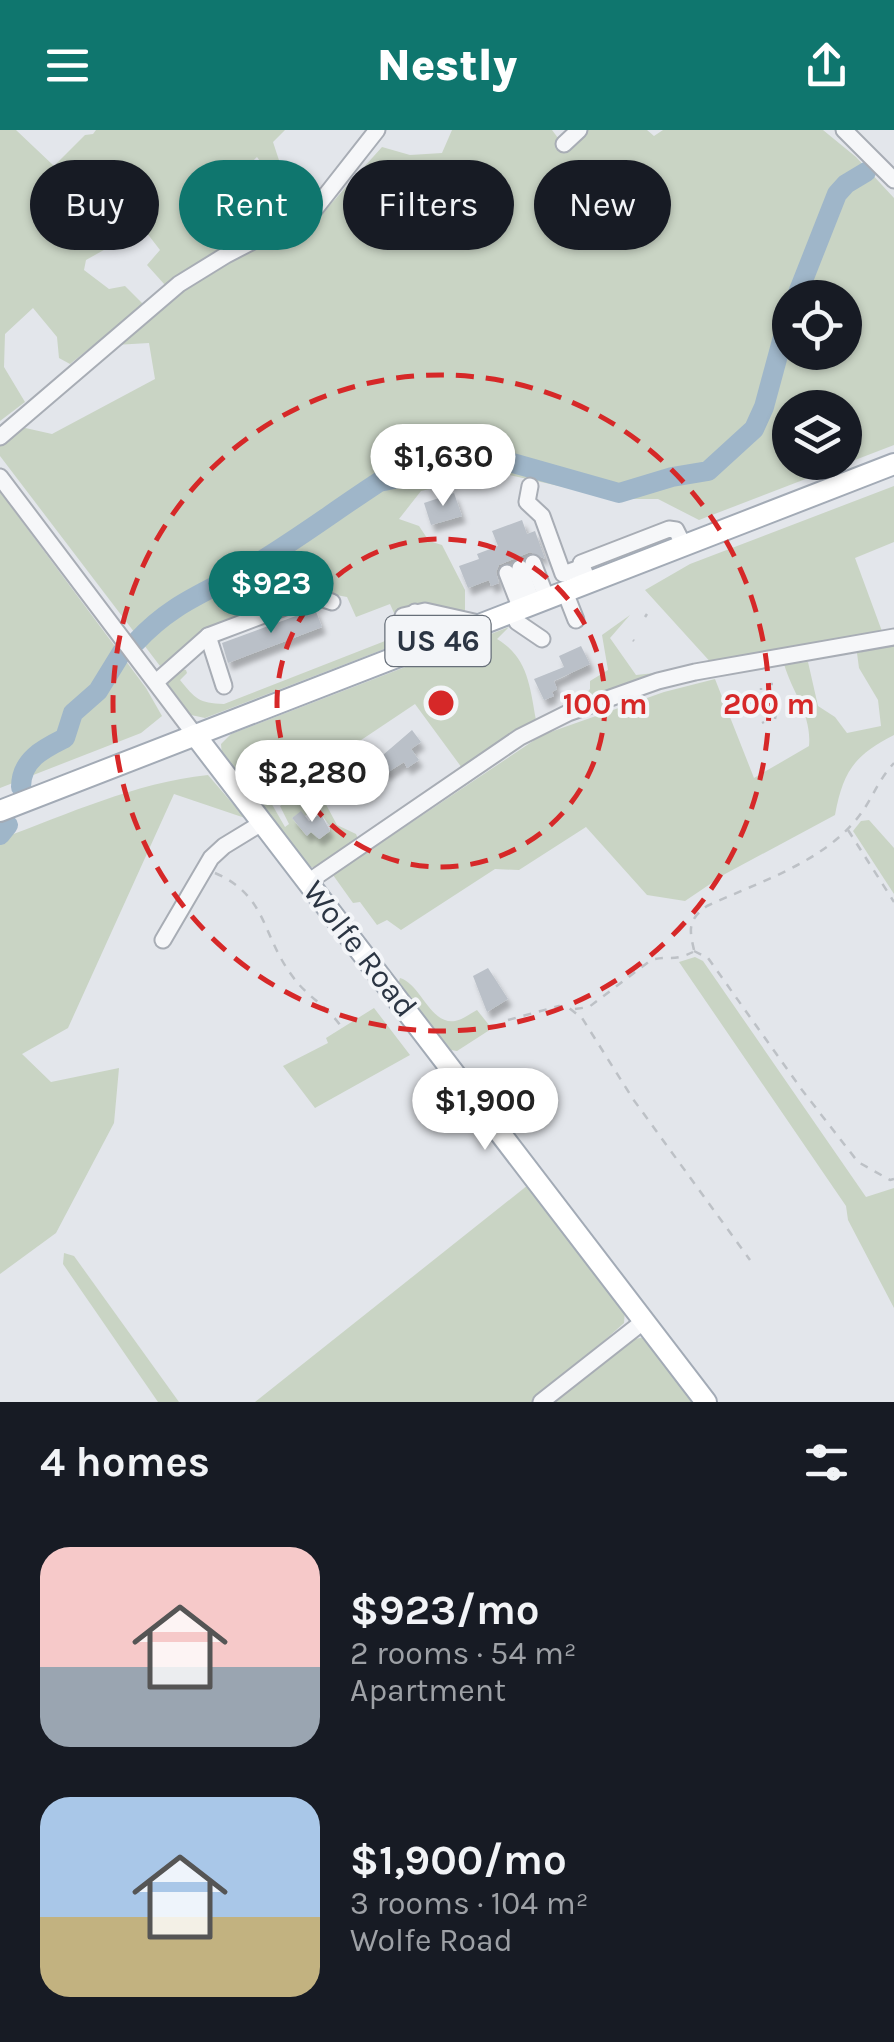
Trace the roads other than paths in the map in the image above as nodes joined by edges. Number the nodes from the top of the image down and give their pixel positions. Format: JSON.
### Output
{"nodes":[{"id":1,"x":377,"y":130,"type":"edge"},
{"id":2,"x":579,"y":130,"type":"edge"},
{"id":3,"x":844,"y":130,"type":"edge"},
{"id":4,"x":564,"y":144,"type":"dead end"},
{"id":5,"x":894,"y":180,"type":"edge"},
{"id":6,"x":0,"y":436,"type":"edge"},
{"id":7,"x":894,"y":464,"type":"edge"},
{"id":8,"x":0,"y":477,"type":"edge"},
{"id":9,"x":530,"y":486,"type":"dead end"},
{"id":10,"x":586,"y":575,"type":"junction"},
{"id":11,"x":332,"y":602,"type":"dead end"},
{"id":12,"x":537,"y":603,"type":"junction"},
{"id":13,"x":576,"y":620,"type":"dead end"},
{"id":14,"x":482,"y":624,"type":"junction"},
{"id":15,"x":208,"y":636,"type":"junction"},
{"id":16,"x":894,"y":637,"type":"edge"},
{"id":17,"x":542,"y":640,"type":"dead end"},
{"id":18,"x":429,"y":644,"type":"junction"},
{"id":19,"x":156,"y":682,"type":"junction"},
{"id":20,"x":224,"y":686,"type":"dead end"},
{"id":21,"x":195,"y":735,"type":"junction"},
{"id":22,"x":11,"y":807,"type":"edge"},
{"id":23,"x":260,"y":824,"type":"junction"},
{"id":24,"x":308,"y":882,"type":"junction"},
{"id":25,"x":163,"y":940,"type":"dead end"},
{"id":26,"x":644,"y":1321,"type":"junction"},
{"id":27,"x":540,"y":1402,"type":"edge"},
{"id":28,"x":706,"y":1402,"type":"edge"}],
"edges":[{"from":1,"to":6,"type":"street"},
{"from":2,"to":4,"type":"street"},
{"from":3,"to":5,"type":"street"},
{"from":7,"to":10,"type":"main road","number":"US 46"},
{"from":8,"to":19,"type":"street"},
{"from":9,"to":10,"type":"street"},
{"from":10,"to":12,"type":"main road","number":"US 46"},
{"from":11,"to":15,"type":"street"},
{"from":12,"to":12,"type":"street"},
{"from":12,"to":13,"type":"street"},
{"from":12,"to":14,"type":"main road","number":"US 46"},
{"from":12,"to":17,"type":"street"},
{"from":14,"to":18,"type":"main road","number":"US 46"},
{"from":14,"to":18,"type":"street"},
{"from":15,"to":19,"type":"street"},
{"from":15,"to":20,"type":"street"},
{"from":16,"to":24,"type":"street"},
{"from":18,"to":21,"type":"main road","number":"US 46"},
{"from":19,"to":21,"type":"street"},
{"from":21,"to":22,"type":"main road","number":"US 46"},
{"from":21,"to":23,"type":"main road","name":"Wolfe Road"},
{"from":23,"to":24,"type":"main road","name":"Wolfe Road"},
{"from":23,"to":25,"type":"street"},
{"from":24,"to":26,"type":"main road","name":"Wolfe Road"},
{"from":26,"to":27,"type":"street"},
{"from":26,"to":28,"type":"main road","name":"Wolfe Road"}]}
